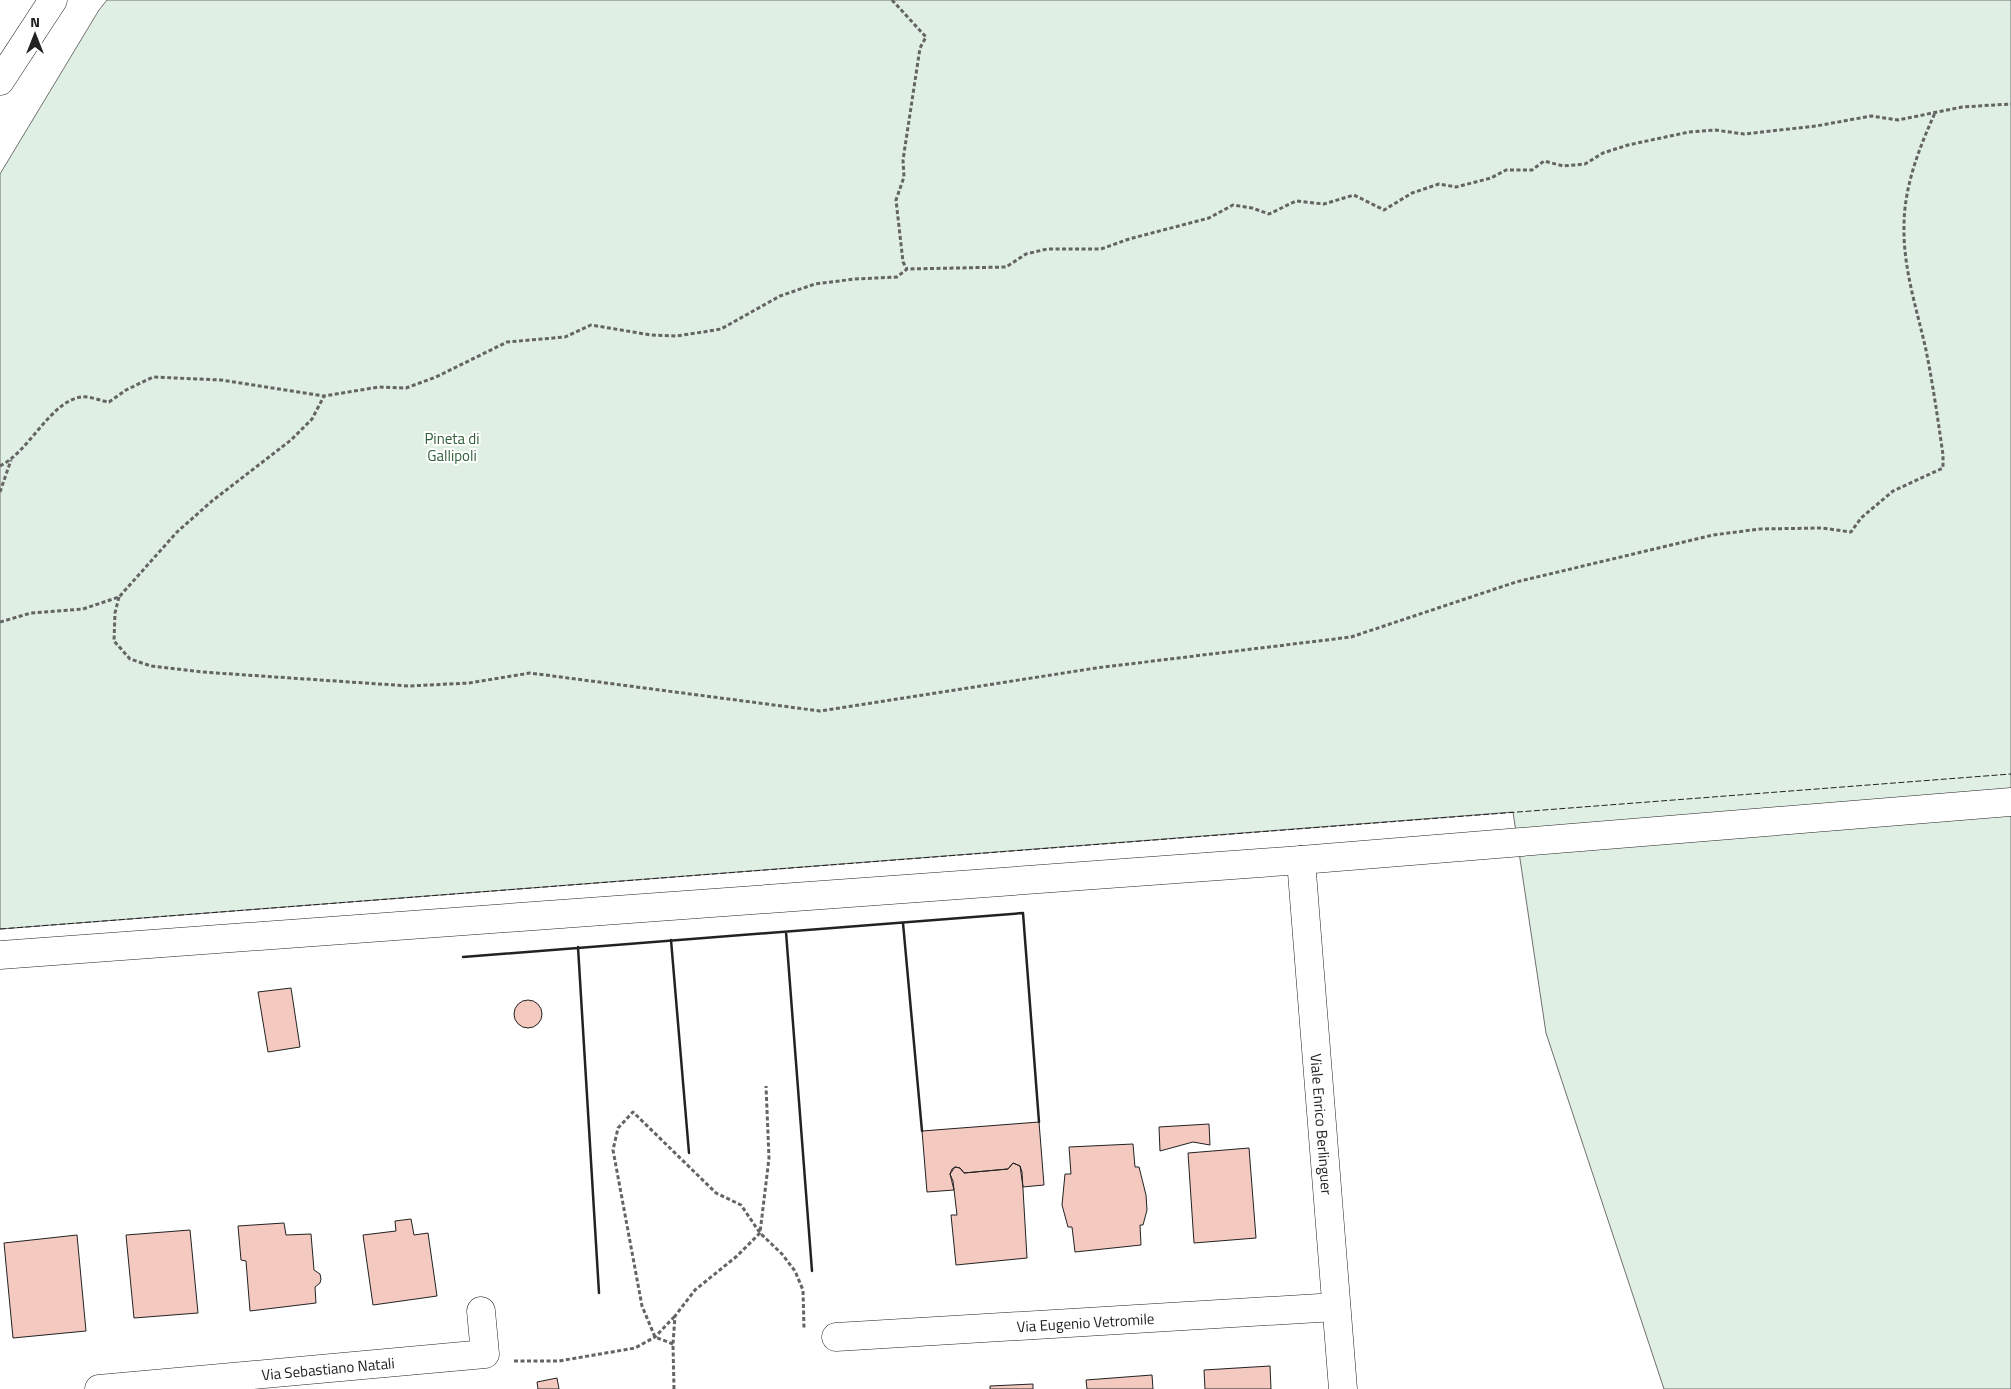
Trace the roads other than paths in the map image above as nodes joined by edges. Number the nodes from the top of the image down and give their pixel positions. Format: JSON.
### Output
{"nodes":[{"id":1,"x":53,"y":0,"type":"edge"},
{"id":2,"x":0,"y":81,"type":"edge"},
{"id":3,"x":2011,"y":802,"type":"edge"},
{"id":4,"x":1301,"y":860,"type":"junction"},
{"id":5,"x":0,"y":955,"type":"edge"},
{"id":6,"x":1336,"y":1307,"type":"junction"},
{"id":7,"x":481,"y":1311,"type":"dead end"},
{"id":8,"x":836,"y":1337,"type":"dead end"},
{"id":9,"x":98,"y":1389,"type":"edge"},
{"id":10,"x":1343,"y":1389,"type":"edge"}],
"edges":[{"from":1,"to":2,"type":"main road"},
{"from":3,"to":4,"type":"main road"},
{"from":4,"to":5,"type":"main road"},
{"from":4,"to":6,"type":"main road","name":"Viale Enrico Berlinguer"},
{"from":6,"to":8,"type":"main road","name":"Via Eugenio Vetromile"},
{"from":6,"to":10,"type":"main road","name":"Viale Enrico Berlinguer"},
{"from":7,"to":9,"type":"main road","name":"Via Sebastiano Natali"}]}
